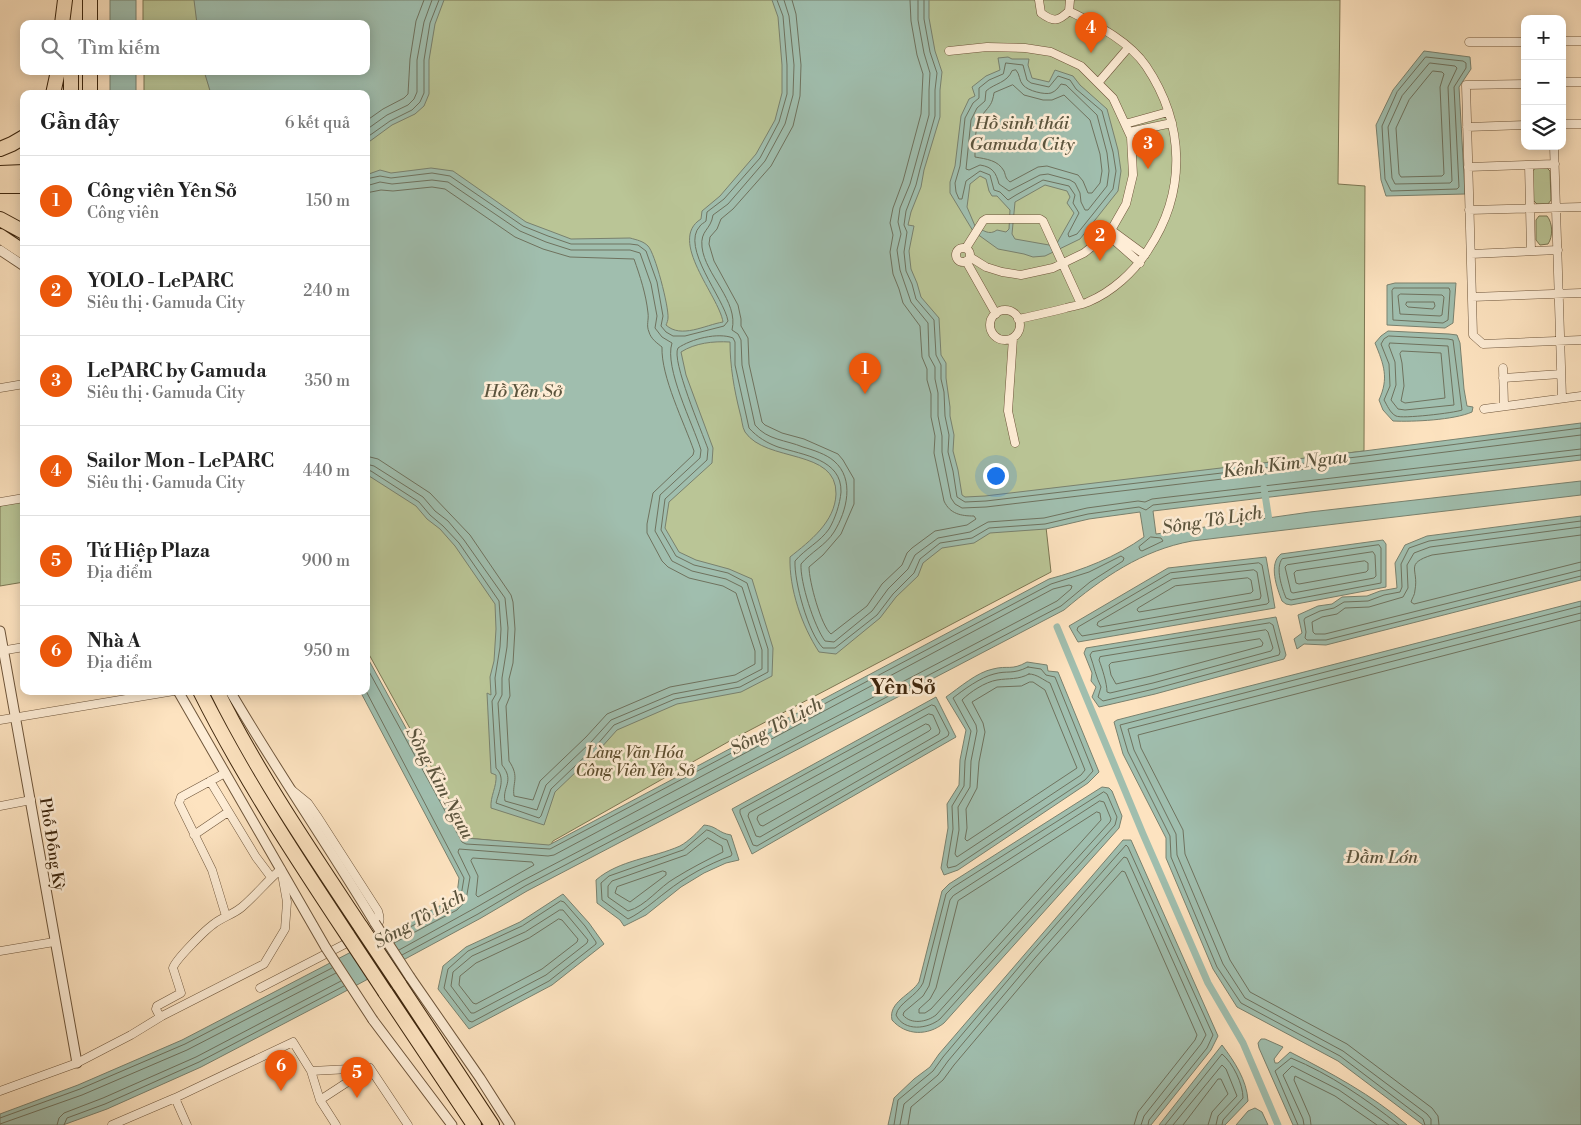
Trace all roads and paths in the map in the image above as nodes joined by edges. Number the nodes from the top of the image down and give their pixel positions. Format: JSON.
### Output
{"nodes":[{"id":1,"x":66,"y":0,"type":"edge"},
{"id":2,"x":71,"y":0,"type":"edge"},
{"id":3,"x":90,"y":0,"type":"edge"},
{"id":4,"x":1039,"y":0,"type":"edge"},
{"id":5,"x":1070,"y":0,"type":"edge"},
{"id":6,"x":1069,"y":12,"type":"junction"},
{"id":7,"x":63,"y":20,"type":"edge"},
{"id":8,"x":71,"y":20,"type":"edge"},
{"id":9,"x":90,"y":20,"type":"edge"},
{"id":10,"x":1566,"y":41,"type":"edge"},
{"id":11,"x":1581,"y":41,"type":"edge"},
{"id":12,"x":1469,"y":42,"type":"dead end"},
{"id":13,"x":1521,"y":42,"type":"edge"},
{"id":14,"x":1130,"y":49,"type":"junction"},
{"id":15,"x":949,"y":51,"type":"dead end"},
{"id":16,"x":57,"y":75,"type":"edge"},
{"id":17,"x":71,"y":75,"type":"edge"},
{"id":18,"x":90,"y":75,"type":"edge"},
{"id":19,"x":1566,"y":82,"type":"edge"},
{"id":20,"x":1581,"y":82,"type":"edge"},
{"id":21,"x":1099,"y":84,"type":"junction"},
{"id":22,"x":1521,"y":84,"type":"edge"},
{"id":23,"x":54,"y":90,"type":"edge"},
{"id":24,"x":71,"y":90,"type":"edge"},
{"id":25,"x":90,"y":90,"type":"edge"},
{"id":26,"x":1168,"y":112,"type":"junction"},
{"id":27,"x":1172,"y":123,"type":"junction"},
{"id":28,"x":1125,"y":124,"type":"junction"},
{"id":29,"x":1566,"y":124,"type":"edge"},
{"id":30,"x":1581,"y":124,"type":"edge"},
{"id":31,"x":1521,"y":125,"type":"edge"},
{"id":32,"x":1467,"y":127,"type":"junction"},
{"id":33,"x":1129,"y":132,"type":"junction"},
{"id":34,"x":20,"y":139,"type":"edge"},
{"id":35,"x":0,"y":149,"type":"edge"},
{"id":36,"x":1554,"y":150,"type":"edge"},
{"id":37,"x":1555,"y":164,"type":"junction"},
{"id":38,"x":1529,"y":165,"type":"junction"},
{"id":39,"x":1468,"y":167,"type":"junction"},
{"id":40,"x":0,"y":172,"type":"edge"},
{"id":41,"x":20,"y":172,"type":"edge"},
{"id":42,"x":0,"y":186,"type":"edge"},
{"id":43,"x":20,"y":186,"type":"edge"},
{"id":44,"x":1581,"y":207,"type":"edge"},
{"id":45,"x":1530,"y":208,"type":"junction"},
{"id":46,"x":1556,"y":208,"type":"junction"},
{"id":47,"x":1469,"y":210,"type":"junction"},
{"id":48,"x":0,"y":219,"type":"edge"},
{"id":49,"x":20,"y":230,"type":"edge"},
{"id":50,"x":1109,"y":232,"type":"junction"},
{"id":51,"x":0,"y":236,"type":"edge"},
{"id":52,"x":966,"y":248,"type":"junction"},
{"id":53,"x":20,"y":249,"type":"edge"},
{"id":54,"x":0,"y":250,"type":"edge"},
{"id":55,"x":1558,"y":250,"type":"junction"},
{"id":56,"x":1532,"y":251,"type":"junction"},
{"id":57,"x":1470,"y":254,"type":"junction"},
{"id":58,"x":1145,"y":255,"type":"junction"},
{"id":59,"x":968,"y":259,"type":"junction"},
{"id":60,"x":20,"y":263,"type":"edge"},
{"id":61,"x":1063,"y":263,"type":"junction"},
{"id":62,"x":1140,"y":263,"type":"junction"},
{"id":63,"x":1581,"y":293,"type":"edge"},
{"id":64,"x":1559,"y":294,"type":"junction"},
{"id":65,"x":1472,"y":297,"type":"junction"},
{"id":66,"x":1081,"y":304,"type":"junction"},
{"id":67,"x":996,"y":314,"type":"junction"},
{"id":68,"x":1018,"y":319,"type":"junction"},
{"id":69,"x":1013,"y":338,"type":"junction"},
{"id":70,"x":1581,"y":340,"type":"edge"},
{"id":71,"x":1560,"y":341,"type":"junction"},
{"id":72,"x":1503,"y":368,"type":"dead end"},
{"id":73,"x":1561,"y":374,"type":"junction"},
{"id":74,"x":1503,"y":378,"type":"junction"},
{"id":75,"x":20,"y":385,"type":"edge"},
{"id":76,"x":0,"y":388,"type":"edge"},
{"id":77,"x":1581,"y":396,"type":"edge"},
{"id":78,"x":1562,"y":398,"type":"junction"},
{"id":79,"x":1504,"y":405,"type":"junction"},
{"id":80,"x":1484,"y":409,"type":"dead end"},
{"id":81,"x":1015,"y":443,"type":"dead end"},
{"id":82,"x":20,"y":499,"type":"edge"},
{"id":83,"x":0,"y":502,"type":"edge"},
{"id":84,"x":0,"y":631,"type":"edge"},
{"id":85,"x":20,"y":648,"type":"edge"},
{"id":86,"x":2,"y":651,"type":"edge"},
{"id":87,"x":151,"y":695,"type":"edge"},
{"id":88,"x":178,"y":695,"type":"edge"},
{"id":89,"x":202,"y":695,"type":"edge"},
{"id":90,"x":219,"y":695,"type":"edge"},
{"id":91,"x":232,"y":695,"type":"edge"},
{"id":92,"x":16,"y":717,"type":"junction"},
{"id":93,"x":0,"y":720,"type":"edge"},
{"id":94,"x":225,"y":773,"type":"junction"},
{"id":95,"x":210,"y":781,"type":"junction"},
{"id":96,"x":291,"y":789,"type":"junction"},
{"id":97,"x":31,"y":800,"type":"junction"},
{"id":98,"x":0,"y":806,"type":"edge"},
{"id":99,"x":228,"y":812,"type":"junction"},
{"id":100,"x":194,"y":835,"type":"junction"},
{"id":101,"x":281,"y":869,"type":"junction"},
{"id":102,"x":271,"y":877,"type":"junction"},
{"id":103,"x":226,"y":916,"type":"junction"},
{"id":104,"x":54,"y":942,"type":"junction"},
{"id":105,"x":0,"y":951,"type":"edge"},
{"id":106,"x":405,"y":981,"type":"junction"},
{"id":107,"x":260,"y":988,"type":"dead end"},
{"id":108,"x":160,"y":1017,"type":"junction"},
{"id":109,"x":77,"y":1062,"type":"junction"},
{"id":110,"x":311,"y":1071,"type":"junction"},
{"id":111,"x":363,"y":1072,"type":"junction"},
{"id":112,"x":0,"y":1092,"type":"edge"},
{"id":113,"x":175,"y":1098,"type":"junction"},
{"id":114,"x":320,"y":1100,"type":"junction"},
{"id":115,"x":449,"y":1124,"type":"edge"},
{"id":116,"x":112,"y":1125,"type":"edge"},
{"id":117,"x":186,"y":1125,"type":"edge"},
{"id":118,"x":336,"y":1125,"type":"edge"},
{"id":119,"x":408,"y":1125,"type":"edge"},
{"id":120,"x":474,"y":1125,"type":"edge"},
{"id":121,"x":492,"y":1125,"type":"edge"},
{"id":122,"x":510,"y":1125,"type":"edge"}],
"edges":[{"from":1,"to":7,"type":"highway"},
{"from":2,"to":8,"type":"highway"},
{"from":3,"to":9,"type":"highway"},
{"from":4,"to":6,"type":"street"},
{"from":5,"to":6,"type":"street"},
{"from":6,"to":14,"type":"street"},
{"from":10,"to":11,"type":"street"},
{"from":12,"to":13,"type":"street"},
{"from":14,"to":21,"type":"street"},
{"from":14,"to":26,"type":"street"},
{"from":15,"to":21,"type":"street"},
{"from":16,"to":23,"type":"highway"},
{"from":17,"to":24,"type":"highway"},
{"from":18,"to":25,"type":"highway"},
{"from":19,"to":20,"type":"street"},
{"from":21,"to":28,"type":"street"},
{"from":22,"to":32,"type":"street"},
{"from":26,"to":27,"type":"street"},
{"from":26,"to":28,"type":"street"},
{"from":27,"to":33,"type":"street"},
{"from":27,"to":58,"type":"street"},
{"from":28,"to":33,"type":"street"},
{"from":29,"to":30,"type":"street"},
{"from":31,"to":32,"type":"street"},
{"from":32,"to":39,"type":"street"},
{"from":33,"to":50,"type":"street"},
{"from":34,"to":35,"type":"highway"},
{"from":36,"to":37,"type":"street"},
{"from":37,"to":38,"type":"street"},
{"from":37,"to":46,"type":"street"},
{"from":38,"to":39,"type":"street"},
{"from":38,"to":45,"type":"street"},
{"from":39,"to":47,"type":"street"},
{"from":40,"to":41,"type":"highway"},
{"from":42,"to":43,"type":"highway"},
{"from":44,"to":46,"type":"street"},
{"from":45,"to":46,"type":"street"},
{"from":45,"to":47,"type":"street"},
{"from":45,"to":56,"type":"street"},
{"from":46,"to":55,"type":"street"},
{"from":47,"to":57,"type":"street"},
{"from":48,"to":49,"type":"highway"},
{"from":50,"to":58,"type":"street"},
{"from":50,"to":61,"type":"street"},
{"from":50,"to":62,"type":"street"},
{"from":51,"to":53,"type":"highway"},
{"from":52,"to":59,"type":"street"},
{"from":52,"to":59,"type":"street"},
{"from":52,"to":61,"type":"street"},
{"from":54,"to":60,"type":"street"},
{"from":55,"to":56,"type":"street"},
{"from":55,"to":64,"type":"street"},
{"from":56,"to":57,"type":"street"},
{"from":57,"to":65,"type":"street"},
{"from":58,"to":62,"type":"street"},
{"from":59,"to":61,"type":"street"},
{"from":59,"to":67,"type":"street"},
{"from":61,"to":66,"type":"street"},
{"from":62,"to":66,"type":"street"},
{"from":63,"to":64,"type":"street"},
{"from":64,"to":65,"type":"street"},
{"from":64,"to":71,"type":"street"},
{"from":65,"to":71,"type":"street"},
{"from":66,"to":68,"type":"street"},
{"from":67,"to":68,"type":"street"},
{"from":67,"to":69,"type":"street"},
{"from":68,"to":69,"type":"street"},
{"from":69,"to":81,"type":"street"},
{"from":70,"to":71,"type":"street"},
{"from":71,"to":73,"type":"street"},
{"from":72,"to":74,"type":"street"},
{"from":73,"to":74,"type":"street"},
{"from":73,"to":78,"type":"street"},
{"from":74,"to":79,"type":"street"},
{"from":75,"to":76,"type":"street"},
{"from":77,"to":78,"type":"street"},
{"from":78,"to":79,"type":"street"},
{"from":79,"to":80,"type":"street"},
{"from":82,"to":83,"type":"street"},
{"from":84,"to":86,"type":"street","name":"Phố Đống Kỳ"},
{"from":85,"to":86,"type":"street"},
{"from":86,"to":92,"type":"street","name":"Phố Đống Kỳ"},
{"from":87,"to":92,"type":"street"},
{"from":88,"to":94,"type":"street"},
{"from":89,"to":120,"type":"highway","bridge":true},
{"from":90,"to":106,"type":"highway","bridge":true},
{"from":91,"to":96,"type":"street"},
{"from":92,"to":93,"type":"street"},
{"from":92,"to":97,"type":"street","name":"Phố Đống Kỳ"},
{"from":94,"to":95,"type":"street"},
{"from":94,"to":101,"type":"street"},
{"from":95,"to":99,"type":"street"},
{"from":95,"to":100,"type":"street"},
{"from":96,"to":106,"type":"street","bridge":true},
{"from":96,"to":107,"type":"street"},
{"from":97,"to":98,"type":"street"},
{"from":97,"to":104,"type":"street","name":"Phố Đống Kỳ"},
{"from":99,"to":100,"type":"street"},
{"from":99,"to":102,"type":"street"},
{"from":100,"to":103,"type":"street"},
{"from":101,"to":102,"type":"street"},
{"from":101,"to":108,"type":"street"},
{"from":101,"to":115,"type":"street","bridge":true},
{"from":102,"to":103,"type":"street"},
{"from":103,"to":108,"type":"street"},
{"from":104,"to":105,"type":"street"},
{"from":104,"to":109,"type":"street","name":"Phố Đống Kỳ"},
{"from":106,"to":121,"type":"highway"},
{"from":106,"to":122,"type":"street"},
{"from":108,"to":109,"type":"street"},
{"from":109,"to":112,"type":"street"},
{"from":110,"to":111,"type":"street"},
{"from":110,"to":113,"type":"street"},
{"from":110,"to":114,"type":"street"},
{"from":111,"to":114,"type":"street"},
{"from":111,"to":119,"type":"street"},
{"from":113,"to":116,"type":"street"},
{"from":113,"to":117,"type":"street"},
{"from":114,"to":118,"type":"street"}]}
